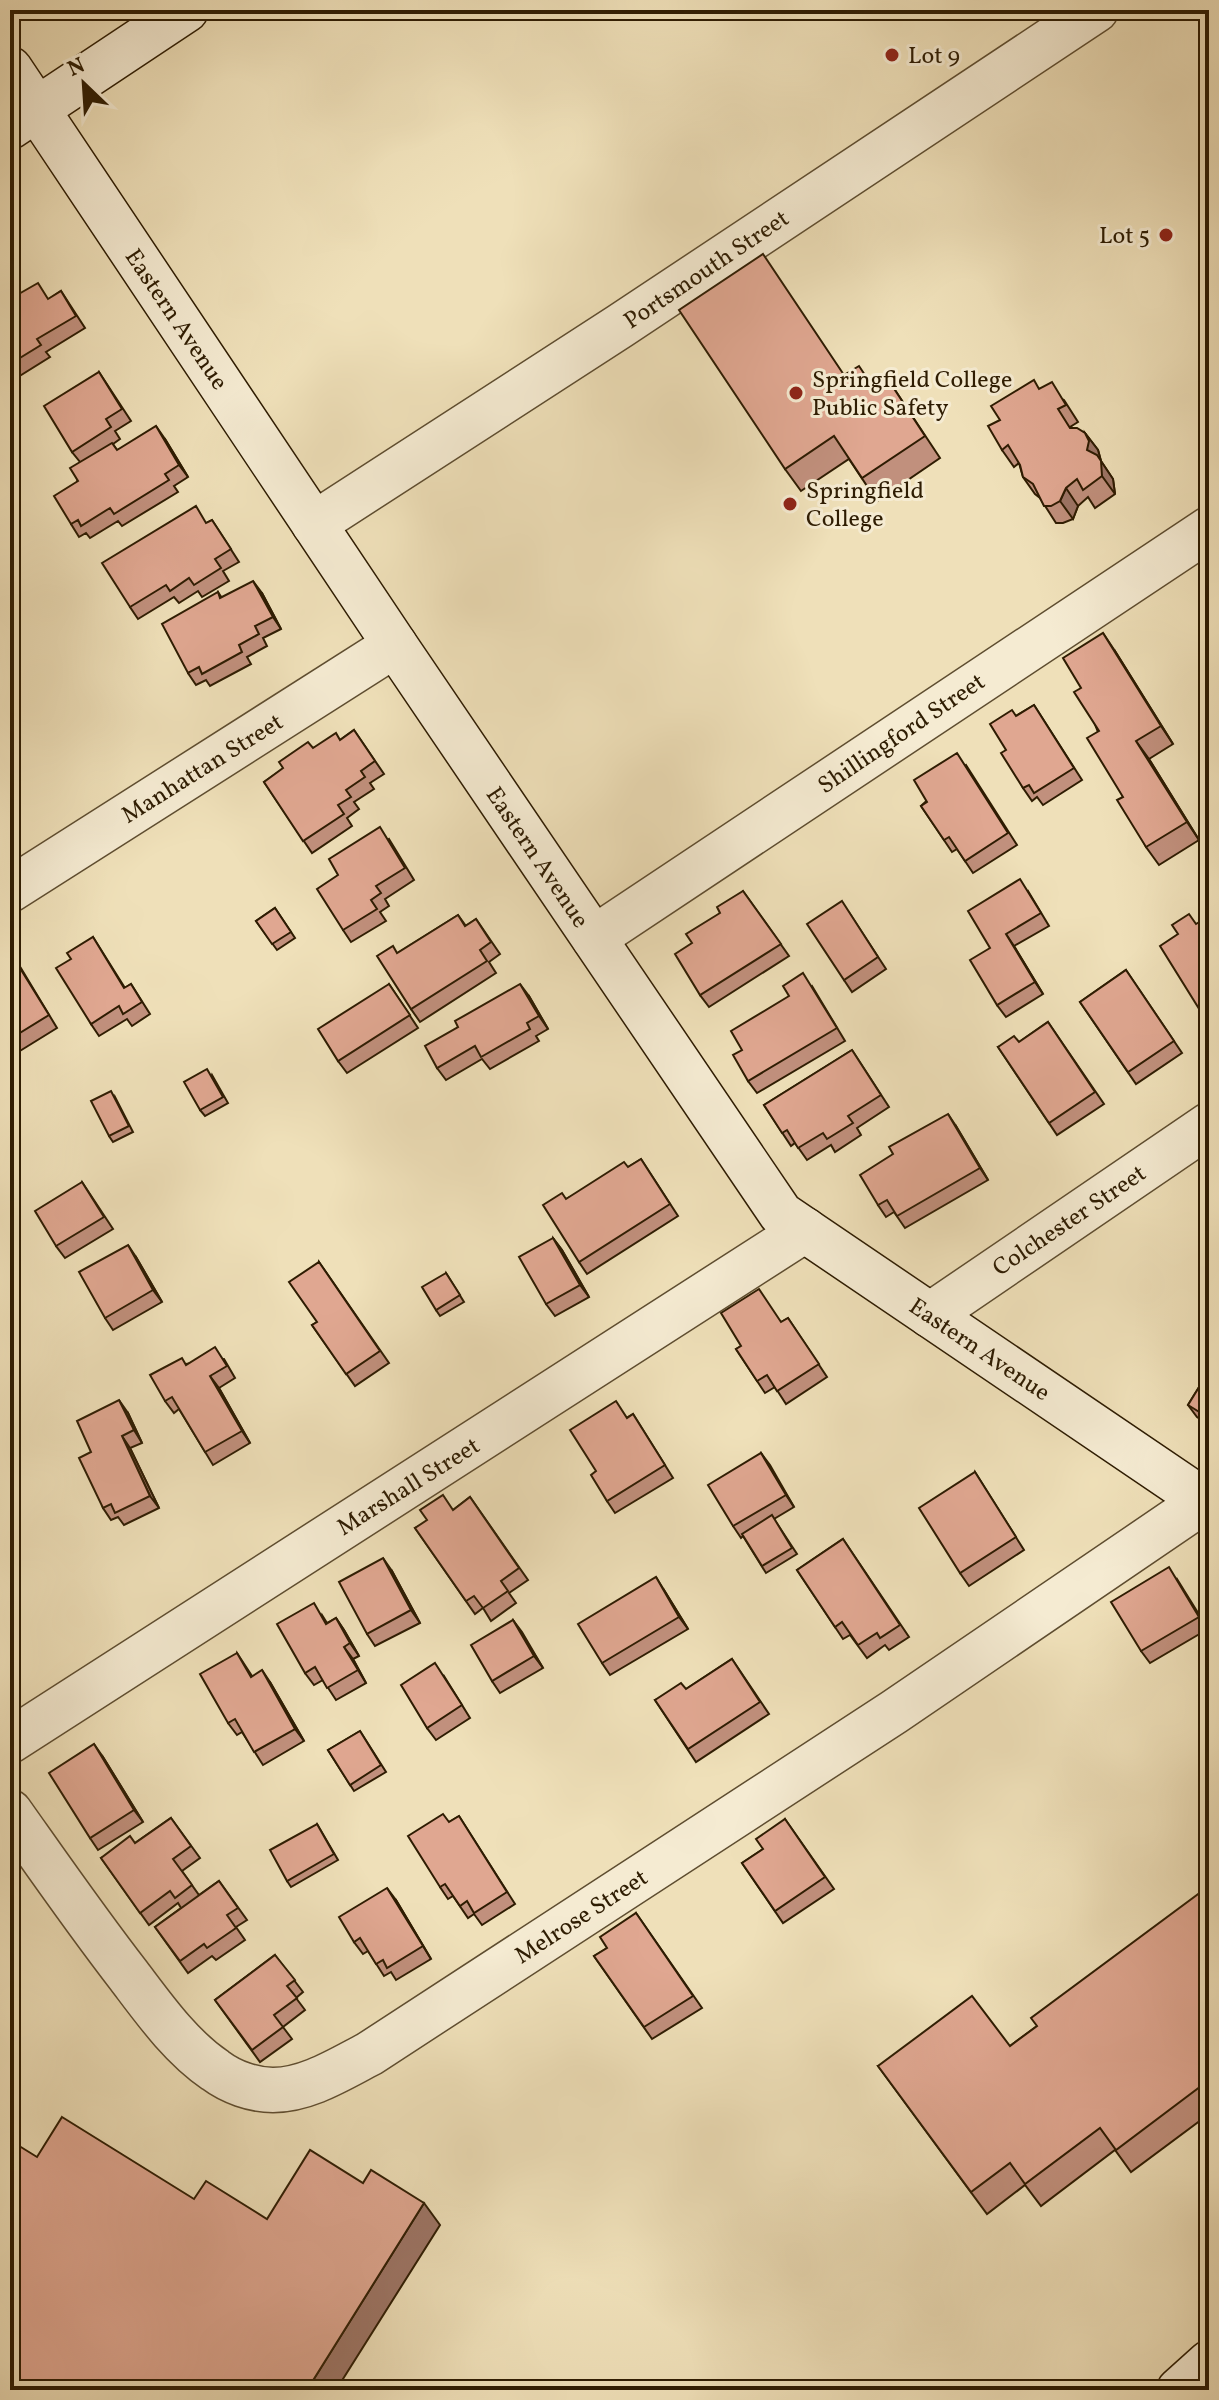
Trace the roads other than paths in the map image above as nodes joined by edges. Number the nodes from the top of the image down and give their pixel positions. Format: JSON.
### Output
{"nodes":[{"id":1,"x":186,"y":10,"type":"edge"},
{"id":2,"x":1096,"y":10,"type":"edge"},
{"id":3,"x":10,"y":69,"type":"edge"},
{"id":4,"x":24,"y":118,"type":"edge"},
{"id":5,"x":314,"y":524,"type":"junction"},
{"id":6,"x":1209,"y":529,"type":"edge"},
{"id":7,"x":395,"y":645,"type":"junction"},
{"id":8,"x":10,"y":890,"type":"edge"},
{"id":9,"x":594,"y":938,"type":"junction"},
{"id":10,"x":1209,"y":1125,"type":"edge"},
{"id":11,"x":805,"y":1230,"type":"junction"},
{"id":12,"x":930,"y":1315,"type":"junction"},
{"id":13,"x":1206,"y":1503,"type":"edge"},
{"id":14,"x":10,"y":1741,"type":"edge"},
{"id":15,"x":10,"y":1812,"type":"edge"},
{"id":16,"x":1209,"y":2363,"type":"edge"},
{"id":17,"x":1179,"y":2390,"type":"edge"}],
"edges":[{"from":1,"to":4,"type":"street"},
{"from":2,"to":5,"type":"street","name":"Portsmouth Street"},
{"from":3,"to":4,"type":"street","name":"Eastern Avenue"},
{"from":4,"to":5,"type":"street","name":"Eastern Avenue"},
{"from":5,"to":7,"type":"street","name":"Eastern Avenue"},
{"from":6,"to":9,"type":"street","name":"Shillingford Street"},
{"from":7,"to":8,"type":"street","name":"Manhattan Street"},
{"from":7,"to":9,"type":"street","name":"Eastern Avenue"},
{"from":9,"to":11,"type":"street","name":"Eastern Avenue"},
{"from":10,"to":12,"type":"street","name":"Colchester Street"},
{"from":11,"to":12,"type":"street","name":"Eastern Avenue"},
{"from":11,"to":14,"type":"street","name":"Marshall Street"},
{"from":12,"to":13,"type":"street","name":"Eastern Avenue"},
{"from":13,"to":15,"type":"street","name":"Melrose Street"},
{"from":16,"to":17,"type":"street"}]}
